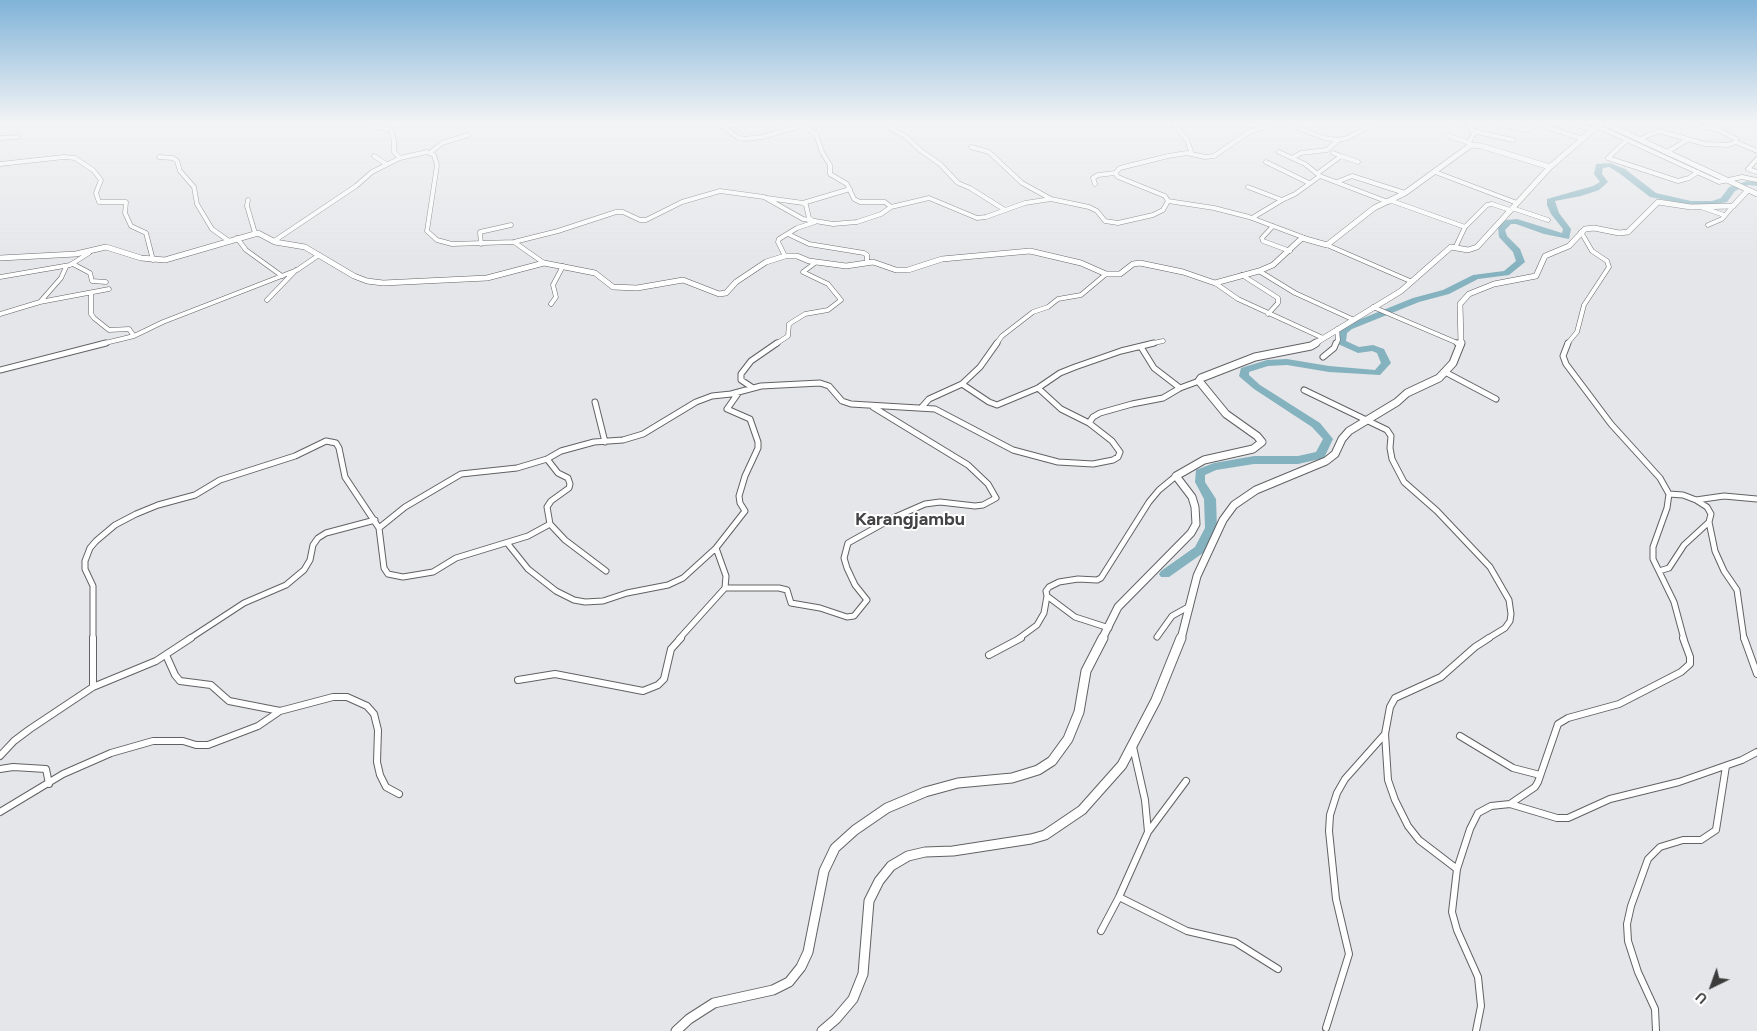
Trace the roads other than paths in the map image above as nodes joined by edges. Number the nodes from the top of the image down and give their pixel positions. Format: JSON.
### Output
{"nodes":[{"id":1,"x":93,"y":170,"type":"edge"},
{"id":2,"x":180,"y":170,"type":"edge"},
{"id":3,"x":376,"y":170,"type":"edge"},
{"id":4,"x":436,"y":170,"type":"edge"},
{"id":5,"x":830,"y":170,"type":"edge"},
{"id":6,"x":946,"y":170,"type":"edge"},
{"id":7,"x":1008,"y":170,"type":"edge"},
{"id":8,"x":1117,"y":170,"type":"edge"},
{"id":9,"x":1283,"y":170,"type":"edge"},
{"id":10,"x":1312,"y":170,"type":"edge"},
{"id":11,"x":1324,"y":170,"type":"edge"},
{"id":12,"x":1437,"y":170,"type":"edge"},
{"id":13,"x":1547,"y":170,"type":"edge"},
{"id":14,"x":1645,"y":170,"type":"edge"},
{"id":15,"x":1695,"y":170,"type":"edge"},
{"id":16,"x":1704,"y":170,"type":"edge"},
{"id":17,"x":1747,"y":170,"type":"edge"},
{"id":18,"x":1435,"y":172,"type":"junction"},
{"id":19,"x":1698,"y":172,"type":"junction"},
{"id":20,"x":1114,"y":173,"type":"junction"},
{"id":21,"x":1319,"y":174,"type":"junction"},
{"id":22,"x":1742,"y":178,"type":"junction"},
{"id":23,"x":1757,"y":180,"type":"edge"},
{"id":24,"x":1730,"y":181,"type":"junction"},
{"id":25,"x":1337,"y":182,"type":"junction"},
{"id":26,"x":1309,"y":183,"type":"junction"},
{"id":27,"x":1096,"y":184,"type":"dead end"},
{"id":28,"x":1248,"y":187,"type":"dead end"},
{"id":29,"x":1745,"y":188,"type":"junction"},
{"id":30,"x":850,"y":189,"type":"junction"},
{"id":31,"x":1404,"y":193,"type":"junction"},
{"id":32,"x":1757,"y":194,"type":"edge"},
{"id":33,"x":764,"y":197,"type":"junction"},
{"id":34,"x":248,"y":200,"type":"dead end"},
{"id":35,"x":1051,"y":200,"type":"junction"},
{"id":36,"x":1168,"y":200,"type":"junction"},
{"id":37,"x":1282,"y":200,"type":"junction"},
{"id":38,"x":1390,"y":202,"type":"junction"},
{"id":39,"x":803,"y":203,"type":"junction"},
{"id":40,"x":1517,"y":203,"type":"junction"},
{"id":41,"x":1733,"y":206,"type":"junction"},
{"id":42,"x":891,"y":207,"type":"junction"},
{"id":43,"x":1699,"y":207,"type":"junction"},
{"id":44,"x":1511,"y":209,"type":"junction"},
{"id":45,"x":1005,"y":210,"type":"junction"},
{"id":46,"x":1724,"y":215,"type":"junction"},
{"id":47,"x":1252,"y":218,"type":"junction"},
{"id":48,"x":1548,"y":220,"type":"dead end"},
{"id":49,"x":814,"y":222,"type":"junction"},
{"id":50,"x":511,"y":225,"type":"dead end"},
{"id":51,"x":1708,"y":225,"type":"dead end"},
{"id":52,"x":1273,"y":226,"type":"junction"},
{"id":53,"x":1465,"y":227,"type":"junction"},
{"id":54,"x":1581,"y":232,"type":"junction"},
{"id":55,"x":255,"y":233,"type":"junction"},
{"id":56,"x":788,"y":234,"type":"junction"},
{"id":57,"x":237,"y":238,"type":"junction"},
{"id":58,"x":1305,"y":238,"type":"junction"},
{"id":59,"x":229,"y":241,"type":"junction"},
{"id":60,"x":275,"y":242,"type":"junction"},
{"id":61,"x":514,"y":242,"type":"junction"},
{"id":62,"x":481,"y":244,"type":"junction"},
{"id":63,"x":1327,"y":244,"type":"junction"},
{"id":64,"x":1456,"y":246,"type":"junction"},
{"id":65,"x":1290,"y":251,"type":"junction"},
{"id":66,"x":90,"y":252,"type":"junction"},
{"id":67,"x":319,"y":255,"type":"junction"},
{"id":68,"x":785,"y":256,"type":"junction"},
{"id":69,"x":0,"y":258,"type":"edge"},
{"id":70,"x":152,"y":260,"type":"junction"},
{"id":71,"x":542,"y":262,"type":"junction"},
{"id":72,"x":815,"y":262,"type":"junction"},
{"id":73,"x":867,"y":262,"type":"junction"},
{"id":74,"x":74,"y":264,"type":"junction"},
{"id":75,"x":66,"y":266,"type":"junction"},
{"id":76,"x":563,"y":266,"type":"junction"},
{"id":77,"x":297,"y":270,"type":"junction"},
{"id":78,"x":1259,"y":271,"type":"junction"},
{"id":79,"x":1106,"y":274,"type":"junction"},
{"id":80,"x":1242,"y":275,"type":"junction"},
{"id":81,"x":282,"y":276,"type":"junction"},
{"id":82,"x":0,"y":277,"type":"edge"},
{"id":83,"x":1410,"y":281,"type":"junction"},
{"id":84,"x":106,"y":282,"type":"dead end"},
{"id":85,"x":1215,"y":283,"type":"junction"},
{"id":86,"x":109,"y":289,"type":"dead end"},
{"id":87,"x":91,"y":293,"type":"junction"},
{"id":88,"x":267,"y":300,"type":"dead end"},
{"id":89,"x":40,"y":302,"type":"junction"},
{"id":90,"x":551,"y":304,"type":"dead end"},
{"id":91,"x":1373,"y":307,"type":"junction"},
{"id":92,"x":0,"y":314,"type":"edge"},
{"id":93,"x":1268,"y":314,"type":"junction"},
{"id":94,"x":1352,"y":319,"type":"junction"},
{"id":95,"x":1336,"y":329,"type":"junction"},
{"id":96,"x":134,"y":336,"type":"junction"},
{"id":97,"x":1323,"y":338,"type":"junction"},
{"id":98,"x":1163,"y":341,"type":"dead end"},
{"id":99,"x":1461,"y":345,"type":"junction"},
{"id":100,"x":1141,"y":347,"type":"junction"},
{"id":101,"x":1323,"y":357,"type":"dead end"},
{"id":102,"x":0,"y":370,"type":"edge"},
{"id":103,"x":1445,"y":372,"type":"junction"},
{"id":104,"x":1199,"y":381,"type":"junction"},
{"id":105,"x":962,"y":384,"type":"junction"},
{"id":106,"x":753,"y":388,"type":"junction"},
{"id":107,"x":1038,"y":388,"type":"junction"},
{"id":108,"x":1180,"y":388,"type":"junction"},
{"id":109,"x":1304,"y":390,"type":"dead end"},
{"id":110,"x":739,"y":392,"type":"junction"},
{"id":111,"x":1496,"y":399,"type":"dead end"},
{"id":112,"x":595,"y":402,"type":"dead end"},
{"id":113,"x":872,"y":407,"type":"junction"},
{"id":114,"x":921,"y":408,"type":"junction"},
{"id":115,"x":1368,"y":419,"type":"junction"},
{"id":116,"x":1089,"y":423,"type":"junction"},
{"id":117,"x":605,"y":442,"type":"junction"},
{"id":118,"x":546,"y":460,"type":"junction"},
{"id":119,"x":1176,"y":476,"type":"junction"},
{"id":120,"x":1669,"y":494,"type":"junction"},
{"id":121,"x":1757,"y":499,"type":"edge"},
{"id":122,"x":1696,"y":500,"type":"junction"},
{"id":123,"x":374,"y":520,"type":"junction"},
{"id":124,"x":1709,"y":522,"type":"junction"},
{"id":125,"x":550,"y":524,"type":"junction"},
{"id":126,"x":379,"y":528,"type":"junction"},
{"id":127,"x":508,"y":544,"type":"junction"},
{"id":128,"x":716,"y":548,"type":"junction"},
{"id":129,"x":606,"y":571,"type":"dead end"},
{"id":130,"x":1659,"y":571,"type":"junction"},
{"id":131,"x":725,"y":588,"type":"junction"},
{"id":132,"x":1046,"y":596,"type":"junction"},
{"id":133,"x":1190,"y":605,"type":"junction"},
{"id":134,"x":1109,"y":628,"type":"junction"},
{"id":135,"x":1157,"y":636,"type":"dead end"},
{"id":136,"x":166,"y":655,"type":"junction"},
{"id":137,"x":990,"y":655,"type":"dead end"},
{"id":138,"x":1757,"y":674,"type":"edge"},
{"id":139,"x":518,"y":680,"type":"dead end"},
{"id":140,"x":93,"y":687,"type":"junction"},
{"id":141,"x":280,"y":711,"type":"junction"},
{"id":142,"x":1385,"y":734,"type":"junction"},
{"id":143,"x":1460,"y":736,"type":"dead end"},
{"id":144,"x":1132,"y":745,"type":"junction"},
{"id":145,"x":1757,"y":752,"type":"edge"},
{"id":146,"x":0,"y":756,"type":"edge"},
{"id":147,"x":1726,"y":766,"type":"junction"},
{"id":148,"x":0,"y":769,"type":"edge"},
{"id":149,"x":1540,"y":775,"type":"junction"},
{"id":150,"x":1186,"y":781,"type":"dead end"},
{"id":151,"x":49,"y":784,"type":"junction"},
{"id":152,"x":399,"y":794,"type":"dead end"},
{"id":153,"x":1510,"y":804,"type":"junction"},
{"id":154,"x":0,"y":812,"type":"edge"},
{"id":155,"x":1148,"y":832,"type":"junction"},
{"id":156,"x":1456,"y":869,"type":"junction"},
{"id":157,"x":1119,"y":897,"type":"junction"},
{"id":158,"x":1101,"y":931,"type":"dead end"},
{"id":159,"x":1278,"y":969,"type":"dead end"},
{"id":160,"x":1326,"y":1028,"type":"dead end"},
{"id":161,"x":676,"y":1031,"type":"edge"},
{"id":162,"x":822,"y":1031,"type":"edge"},
{"id":163,"x":1476,"y":1031,"type":"edge"},
{"id":164,"x":1656,"y":1031,"type":"edge"}],
"edges":[{"from":1,"to":70,"type":"street"},
{"from":2,"to":59,"type":"street"},
{"from":3,"to":60,"type":"street"},
{"from":4,"to":62,"type":"street"},
{"from":5,"to":30,"type":"street"},
{"from":6,"to":45,"type":"street"},
{"from":7,"to":35,"type":"street"},
{"from":8,"to":20,"type":"street"},
{"from":9,"to":26,"type":"street"},
{"from":10,"to":21,"type":"street"},
{"from":11,"to":21,"type":"street"},
{"from":12,"to":18,"type":"street"},
{"from":13,"to":40,"type":"street"},
{"from":14,"to":19,"type":"street"},
{"from":15,"to":19,"type":"street"},
{"from":16,"to":24,"type":"street"},
{"from":17,"to":22,"type":"street"},
{"from":18,"to":31,"type":"street"},
{"from":18,"to":40,"type":"street"},
{"from":19,"to":24,"type":"street"},
{"from":20,"to":27,"type":"street"},
{"from":20,"to":36,"type":"street"},
{"from":21,"to":25,"type":"street"},
{"from":21,"to":26,"type":"street"},
{"from":22,"to":23,"type":"street"},
{"from":22,"to":24,"type":"street"},
{"from":24,"to":29,"type":"street"},
{"from":25,"to":31,"type":"street"},
{"from":25,"to":38,"type":"street"},
{"from":26,"to":37,"type":"street"},
{"from":28,"to":37,"type":"street"},
{"from":29,"to":32,"type":"street"},
{"from":29,"to":41,"type":"street"},
{"from":30,"to":39,"type":"street"},
{"from":30,"to":42,"type":"street"},
{"from":31,"to":38,"type":"street"},
{"from":33,"to":39,"type":"street"},
{"from":33,"to":49,"type":"street"},
{"from":33,"to":61,"type":"street"},
{"from":34,"to":55,"type":"street"},
{"from":35,"to":36,"type":"street"},
{"from":35,"to":45,"type":"street"},
{"from":36,"to":47,"type":"street"},
{"from":37,"to":47,"type":"street"},
{"from":38,"to":53,"type":"street"},
{"from":38,"to":63,"type":"street"},
{"from":39,"to":49,"type":"street"},
{"from":40,"to":44,"type":"street"},
{"from":41,"to":43,"type":"street"},
{"from":41,"to":46,"type":"street"},
{"from":42,"to":45,"type":"street"},
{"from":42,"to":49,"type":"street"},
{"from":43,"to":46,"type":"street"},
{"from":43,"to":54,"type":"street"},
{"from":44,"to":48,"type":"street"},
{"from":44,"to":53,"type":"street"},
{"from":44,"to":64,"type":"street"},
{"from":46,"to":51,"type":"street"},
{"from":47,"to":52,"type":"street"},
{"from":49,"to":56,"type":"street"},
{"from":50,"to":62,"type":"street"},
{"from":52,"to":58,"type":"street"},
{"from":52,"to":65,"type":"street"},
{"from":53,"to":64,"type":"street"},
{"from":54,"to":99,"type":"street"},
{"from":54,"to":120,"type":"street"},
{"from":55,"to":57,"type":"street"},
{"from":55,"to":60,"type":"street"},
{"from":56,"to":68,"type":"street"},
{"from":56,"to":73,"type":"street"},
{"from":57,"to":59,"type":"street"},
{"from":57,"to":81,"type":"street"},
{"from":58,"to":63,"type":"street"},
{"from":58,"to":65,"type":"street"},
{"from":59,"to":70,"type":"street"},
{"from":60,"to":67,"type":"street"},
{"from":61,"to":62,"type":"street"},
{"from":61,"to":71,"type":"street"},
{"from":63,"to":83,"type":"street"},
{"from":64,"to":83,"type":"street"},
{"from":65,"to":78,"type":"street"},
{"from":66,"to":69,"type":"street"},
{"from":66,"to":70,"type":"street"},
{"from":66,"to":74,"type":"street"},
{"from":67,"to":71,"type":"street"},
{"from":67,"to":77,"type":"street"},
{"from":68,"to":72,"type":"street"},
{"from":68,"to":76,"type":"street"},
{"from":71,"to":76,"type":"street"},
{"from":72,"to":73,"type":"street"},
{"from":72,"to":106,"type":"street"},
{"from":73,"to":79,"type":"street"},
{"from":74,"to":75,"type":"street"},
{"from":74,"to":84,"type":"street"},
{"from":75,"to":82,"type":"street"},
{"from":75,"to":89,"type":"street"},
{"from":76,"to":90,"type":"street"},
{"from":77,"to":81,"type":"street"},
{"from":77,"to":88,"type":"street"},
{"from":78,"to":80,"type":"street"},
{"from":78,"to":94,"type":"street"},
{"from":79,"to":85,"type":"street"},
{"from":79,"to":105,"type":"street"},
{"from":80,"to":85,"type":"street"},
{"from":80,"to":93,"type":"street"},
{"from":81,"to":96,"type":"street"},
{"from":83,"to":91,"type":"street"},
{"from":85,"to":93,"type":"street"},
{"from":86,"to":87,"type":"street"},
{"from":87,"to":89,"type":"street"},
{"from":87,"to":96,"type":"street"},
{"from":89,"to":92,"type":"street"},
{"from":91,"to":94,"type":"street"},
{"from":91,"to":99,"type":"street"},
{"from":93,"to":97,"type":"street"},
{"from":94,"to":95,"type":"street"},
{"from":95,"to":97,"type":"street"},
{"from":95,"to":101,"type":"street"},
{"from":96,"to":102,"type":"street"},
{"from":97,"to":104,"type":"street"},
{"from":98,"to":100,"type":"street"},
{"from":99,"to":103,"type":"street"},
{"from":100,"to":107,"type":"street"},
{"from":100,"to":108,"type":"street"},
{"from":103,"to":111,"type":"street"},
{"from":103,"to":115,"type":"street"},
{"from":104,"to":108,"type":"street"},
{"from":104,"to":119,"type":"street"},
{"from":105,"to":107,"type":"street"},
{"from":105,"to":114,"type":"street"},
{"from":106,"to":110,"type":"street"},
{"from":106,"to":113,"type":"street"},
{"from":107,"to":116,"type":"street"},
{"from":108,"to":116,"type":"street"},
{"from":109,"to":115,"type":"street"},
{"from":110,"to":117,"type":"street"},
{"from":110,"to":128,"type":"street"},
{"from":112,"to":117,"type":"street"},
{"from":113,"to":114,"type":"street"},
{"from":113,"to":131,"type":"street"},
{"from":114,"to":116,"type":"street"},
{"from":115,"to":133,"type":"street"},
{"from":115,"to":142,"type":"street"},
{"from":117,"to":118,"type":"street"},
{"from":118,"to":125,"type":"street"},
{"from":118,"to":126,"type":"street"},
{"from":119,"to":132,"type":"street"},
{"from":119,"to":134,"type":"street"},
{"from":120,"to":122,"type":"street"},
{"from":120,"to":130,"type":"street"},
{"from":121,"to":122,"type":"street"},
{"from":122,"to":124,"type":"street"},
{"from":123,"to":126,"type":"street"},
{"from":123,"to":136,"type":"street"},
{"from":123,"to":140,"type":"street"},
{"from":124,"to":130,"type":"street"},
{"from":124,"to":138,"type":"street"},
{"from":125,"to":127,"type":"street"},
{"from":125,"to":129,"type":"street"},
{"from":126,"to":127,"type":"street"},
{"from":127,"to":128,"type":"street"},
{"from":128,"to":131,"type":"street"},
{"from":130,"to":149,"type":"street"},
{"from":131,"to":139,"type":"street"},
{"from":132,"to":134,"type":"street"},
{"from":132,"to":137,"type":"street"},
{"from":133,"to":135,"type":"street"},
{"from":133,"to":144,"type":"street"},
{"from":134,"to":161,"type":"street"},
{"from":136,"to":140,"type":"street"},
{"from":136,"to":141,"type":"street"},
{"from":140,"to":146,"type":"street"},
{"from":141,"to":151,"type":"street"},
{"from":141,"to":152,"type":"street"},
{"from":142,"to":156,"type":"street"},
{"from":142,"to":160,"type":"street"},
{"from":143,"to":149,"type":"street"},
{"from":144,"to":155,"type":"street"},
{"from":144,"to":162,"type":"street"},
{"from":145,"to":147,"type":"street"},
{"from":147,"to":153,"type":"street"},
{"from":147,"to":164,"type":"street"},
{"from":148,"to":151,"type":"street"},
{"from":149,"to":153,"type":"street"},
{"from":150,"to":155,"type":"street"},
{"from":151,"to":154,"type":"street"},
{"from":153,"to":156,"type":"street"},
{"from":155,"to":157,"type":"street"},
{"from":156,"to":163,"type":"street"},
{"from":157,"to":158,"type":"street"},
{"from":157,"to":159,"type":"street"}]}
